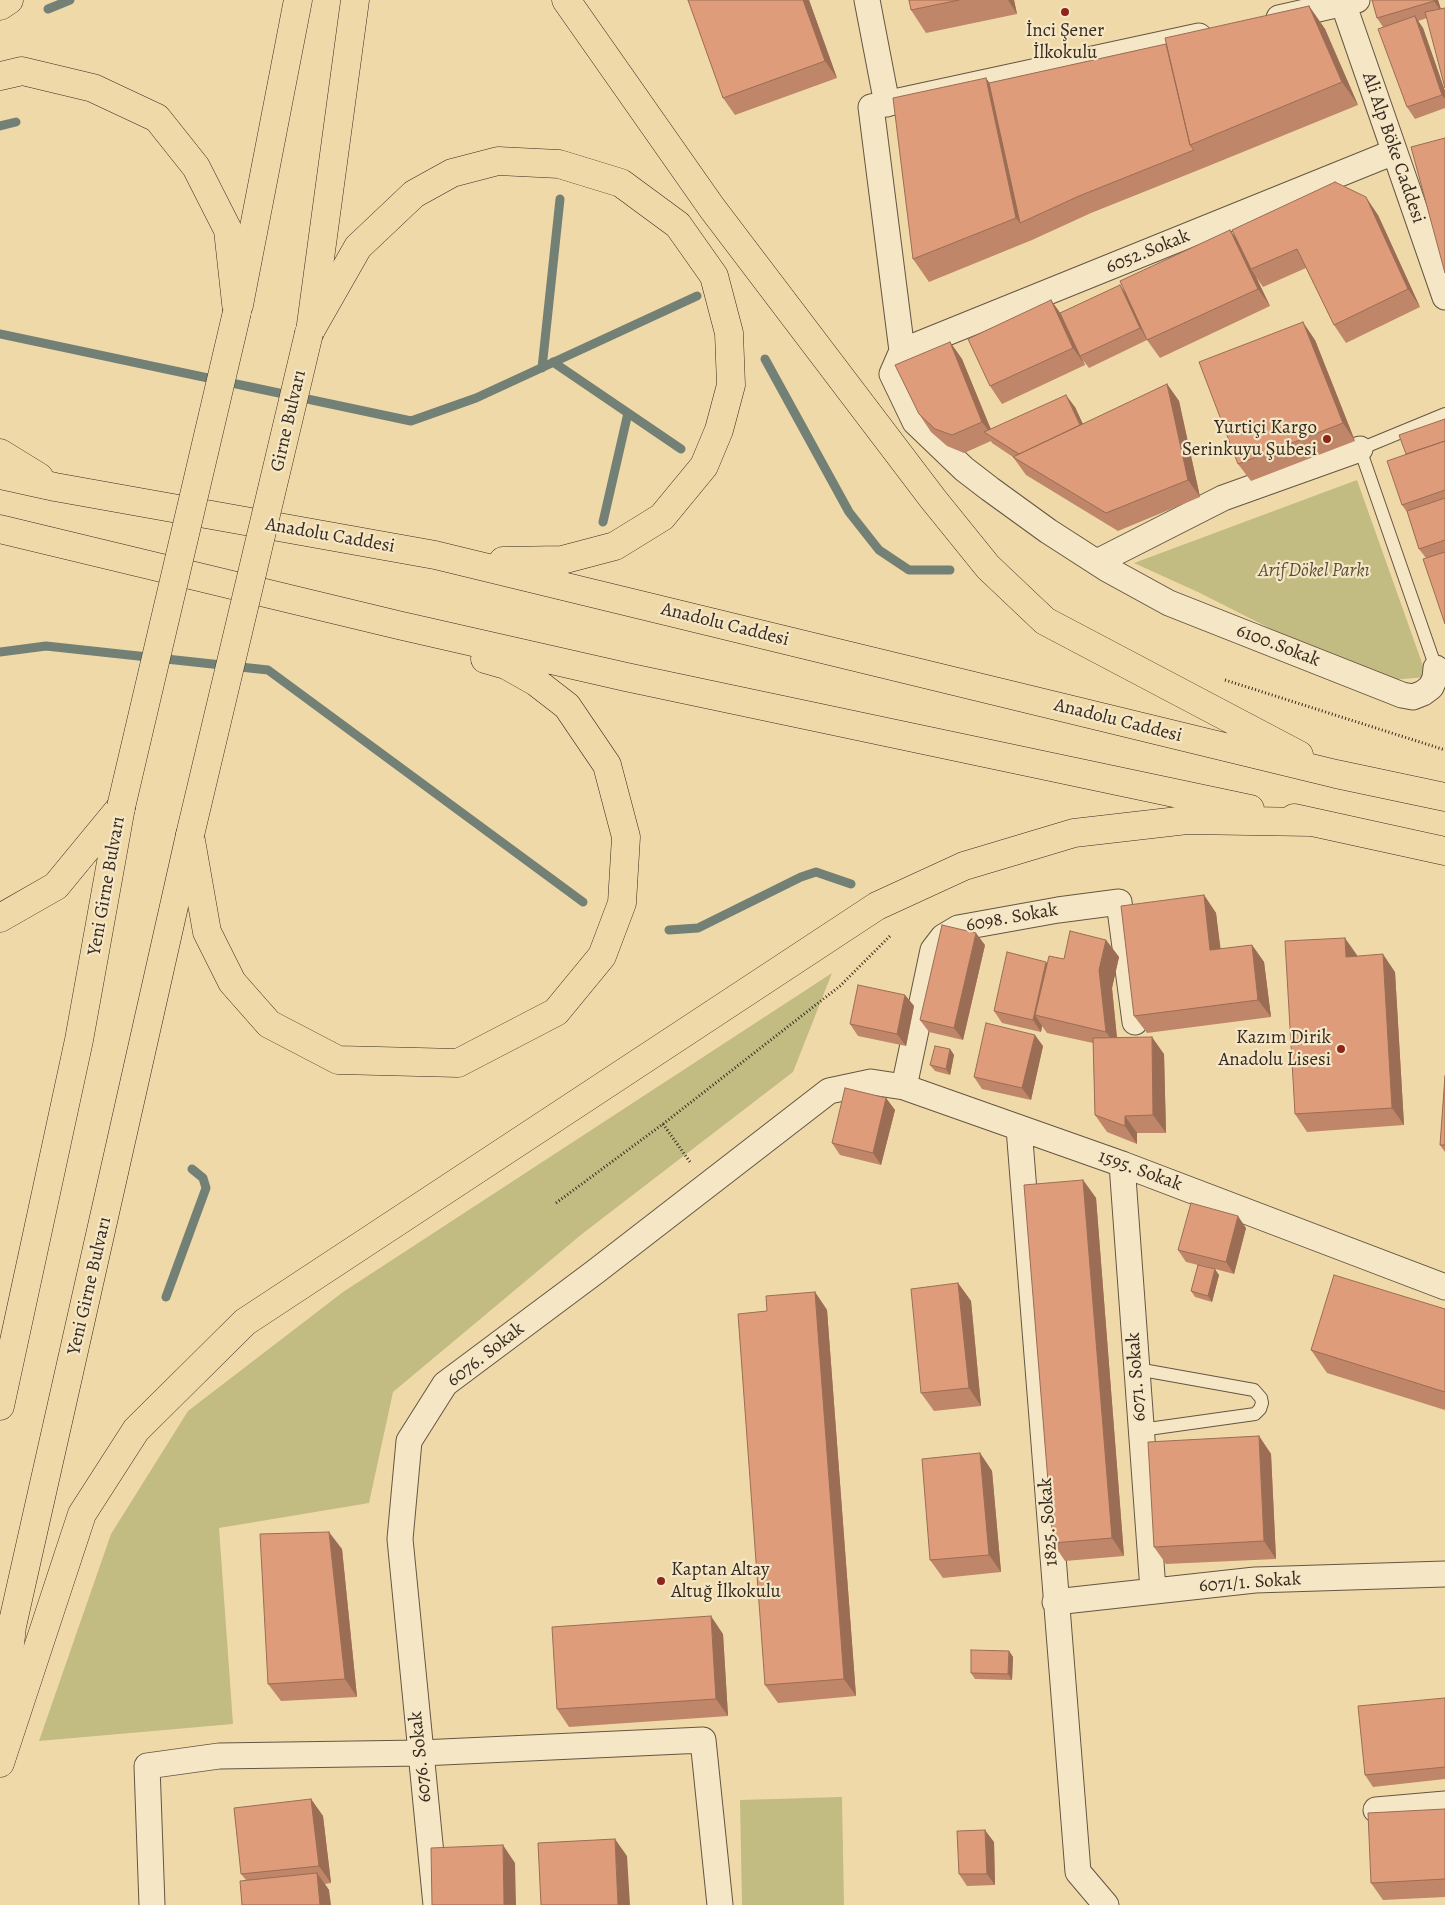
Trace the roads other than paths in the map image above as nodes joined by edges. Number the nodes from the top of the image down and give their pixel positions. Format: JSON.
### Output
{"nodes":[{"id":1,"x":9,"y":0,"type":"edge"},
{"id":2,"x":298,"y":0,"type":"edge"},
{"id":3,"x":355,"y":0,"type":"edge"},
{"id":4,"x":566,"y":0,"type":"edge"},
{"id":5,"x":867,"y":0,"type":"edge"},
{"id":6,"x":1347,"y":1,"type":"edge"},
{"id":7,"x":0,"y":6,"type":"edge"},
{"id":8,"x":1256,"y":23,"type":"edge"},
{"id":9,"x":1217,"y":32,"type":"edge"},
{"id":10,"x":0,"y":76,"type":"edge"},
{"id":11,"x":879,"y":106,"type":"junction"},
{"id":12,"x":1394,"y":152,"type":"junction"},
{"id":13,"x":1445,"y":297,"type":"edge"},
{"id":14,"x":237,"y":312,"type":"junction"},
{"id":15,"x":309,"y":333,"type":"junction"},
{"id":16,"x":902,"y":351,"type":"junction"},
{"id":17,"x":1445,"y":414,"type":"edge"},
{"id":18,"x":1360,"y":449,"type":"junction"},
{"id":19,"x":0,"y":452,"type":"edge"},
{"id":20,"x":0,"y":475,"type":"edge"},
{"id":21,"x":55,"y":487,"type":"junction"},
{"id":22,"x":0,"y":529,"type":"edge"},
{"id":23,"x":46,"y":540,"type":"junction"},
{"id":24,"x":0,"y":549,"type":"edge"},
{"id":25,"x":435,"y":555,"type":"junction"},
{"id":26,"x":1097,"y":562,"type":"junction"},
{"id":27,"x":398,"y":625,"type":"junction"},
{"id":28,"x":1436,"y":668,"type":"joint"},
{"id":29,"x":1336,"y":774,"type":"junction"},
{"id":30,"x":1445,"y":797,"type":"edge"},
{"id":31,"x":122,"y":807,"type":"junction"},
{"id":32,"x":1311,"y":822,"type":"junction"},
{"id":33,"x":190,"y":835,"type":"junction"},
{"id":34,"x":1445,"y":851,"type":"edge"},
{"id":35,"x":0,"y":918,"type":"edge"},
{"id":36,"x":1135,"y":1022,"type":"edge"},
{"id":37,"x":904,"y":1086,"type":"junction"},
{"id":38,"x":829,"y":1091,"type":"joint"},
{"id":39,"x":1019,"y":1128,"type":"junction"},
{"id":40,"x":1122,"y":1164,"type":"junction"},
{"id":41,"x":1445,"y":1287,"type":"edge"},
{"id":42,"x":1137,"y":1368,"type":"junction"},
{"id":43,"x":0,"y":1406,"type":"edge"},
{"id":44,"x":1141,"y":1430,"type":"junction"},
{"id":45,"x":1445,"y":1574,"type":"edge"},
{"id":46,"x":1153,"y":1590,"type":"junction"},
{"id":47,"x":1055,"y":1602,"type":"junction"},
{"id":48,"x":0,"y":1738,"type":"edge"},
{"id":49,"x":421,"y":1753,"type":"junction"},
{"id":50,"x":0,"y":1763,"type":"edge"},
{"id":51,"x":1445,"y":1804,"type":"edge"},
{"id":52,"x":1376,"y":1810,"type":"dead end"},
{"id":53,"x":152,"y":1905,"type":"edge"},
{"id":54,"x":436,"y":1905,"type":"edge"},
{"id":55,"x":720,"y":1905,"type":"edge"},
{"id":56,"x":1106,"y":1905,"type":"edge"}],
"edges":[{"from":1,"to":7,"type":"main road"},
{"from":2,"to":14,"type":"main road"},
{"from":3,"to":15,"type":"main road","name":"Girne Bulvarı"},
{"from":4,"to":29,"type":"main road"},
{"from":5,"to":11,"type":"street"},
{"from":6,"to":8,"type":"street"},
{"from":6,"to":12,"type":"street","name":"Ali Alp Böke Caddesi"},
{"from":9,"to":11,"type":"street"},
{"from":10,"to":14,"type":"main road"},
{"from":11,"to":16,"type":"street"},
{"from":12,"to":13,"type":"street","name":"Ali Alp Böke Caddesi"},
{"from":12,"to":16,"type":"street","name":"6052.Sokak"},
{"from":14,"to":31,"type":"main road","name":"Yeni Girne Bulvarı","bridge":true},
{"from":15,"to":25,"type":"main road"},
{"from":15,"to":33,"type":"main road","name":"Girne Bulvarı","bridge":true},
{"from":16,"to":26,"type":"street","name":"6100.Sokak"},
{"from":17,"to":18,"type":"lane"},
{"from":18,"to":26,"type":"street"},
{"from":18,"to":28,"type":"lane","name":"6100.Sokak"},
{"from":19,"to":21,"type":"main road"},
{"from":20,"to":21,"type":"main road","name":"Anadolu Caddesi"},
{"from":21,"to":25,"type":"main road","name":"Anadolu Caddesi"},
{"from":22,"to":23,"type":"main road"},
{"from":23,"to":24,"type":"main road"},
{"from":23,"to":27,"type":"main road"},
{"from":25,"to":29,"type":"main road","name":"Anadolu Caddesi"},
{"from":26,"to":28,"type":"street","name":"6100.Sokak"},
{"from":27,"to":32,"type":"main road"},
{"from":27,"to":33,"type":"main road"},
{"from":29,"to":30,"type":"main road","name":"Anadolu Caddesi"},
{"from":31,"to":35,"type":"main road"},
{"from":31,"to":43,"type":"main road","name":"Yeni Girne Bulvarı"},
{"from":32,"to":34,"type":"main road"},
{"from":32,"to":50,"type":"main road"},
{"from":33,"to":48,"type":"main road","name":"Yeni Girne Bulvarı"},
{"from":36,"to":37,"type":"street","name":"6098. Sokak"},
{"from":37,"to":38,"type":"street","name":"1595. Sokak"},
{"from":37,"to":39,"type":"street","name":"1595. Sokak"},
{"from":38,"to":49,"type":"street","name":"6076. Sokak"},
{"from":39,"to":40,"type":"street","name":"1595. Sokak"},
{"from":39,"to":47,"type":"street","name":"1825. Sokak"},
{"from":40,"to":41,"type":"street","name":"1595. Sokak"},
{"from":40,"to":42,"type":"street","name":"6071. Sokak"},
{"from":42,"to":44,"type":"street","name":"6071. Sokak"},
{"from":42,"to":44,"type":"lane"},
{"from":44,"to":46,"type":"street","name":"6071. Sokak"},
{"from":45,"to":46,"type":"street","name":"6071/1. Sokak"},
{"from":46,"to":47,"type":"street","name":"6071/1. Sokak"},
{"from":47,"to":56,"type":"street","name":"1825. Sokak"},
{"from":49,"to":53,"type":"street"},
{"from":49,"to":54,"type":"street","name":"6076. Sokak"},
{"from":49,"to":55,"type":"street"},
{"from":51,"to":52,"type":"street"}]}
